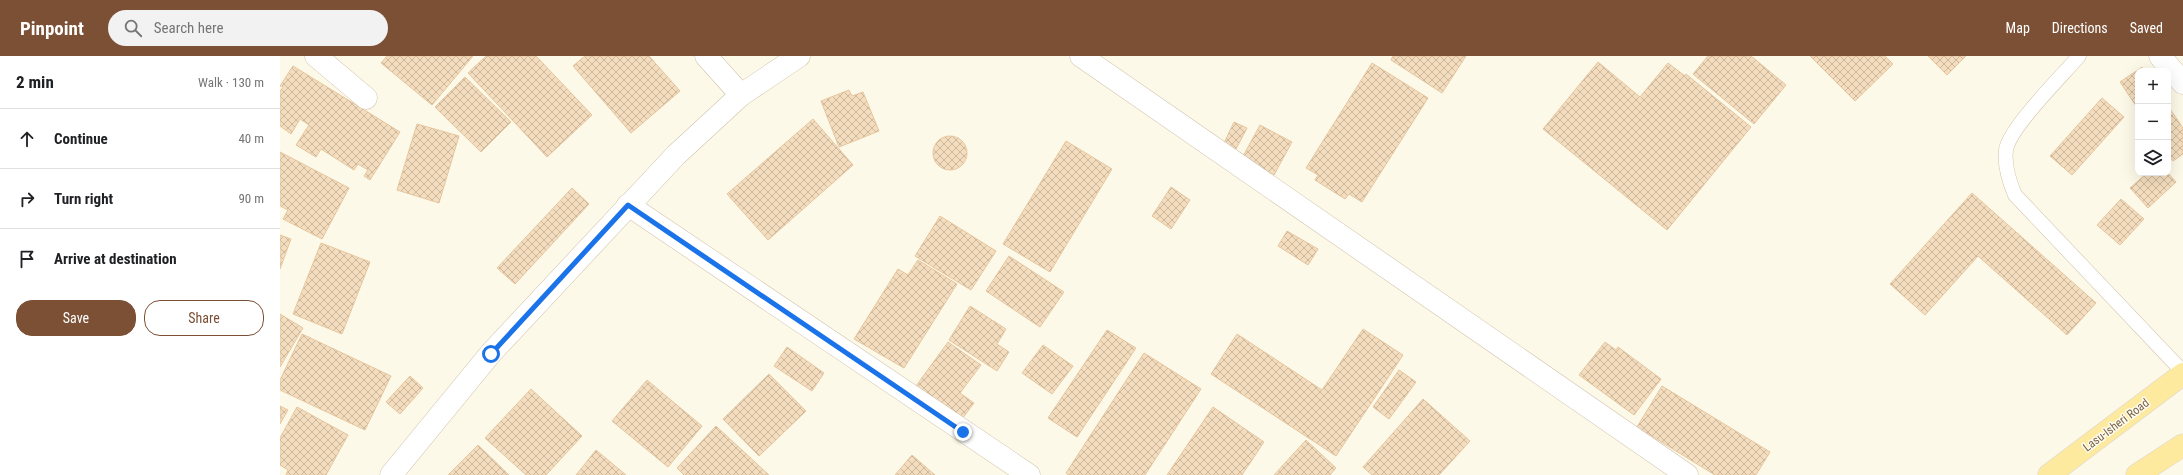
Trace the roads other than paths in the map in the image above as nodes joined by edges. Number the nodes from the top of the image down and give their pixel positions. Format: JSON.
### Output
{"nodes":[{"id":1,"x":316,"y":56,"type":"edge"},
{"id":2,"x":706,"y":56,"type":"edge"},
{"id":3,"x":799,"y":56,"type":"edge"},
{"id":4,"x":1081,"y":56,"type":"edge"},
{"id":5,"x":2079,"y":56,"type":"edge"},
{"id":6,"x":2160,"y":56,"type":"edge"},
{"id":7,"x":2183,"y":82,"type":"edge"},
{"id":8,"x":741,"y":95,"type":"junction"},
{"id":9,"x":366,"y":98,"type":"dead end"},
{"id":10,"x":628,"y":205,"type":"junction"},
{"id":11,"x":2183,"y":373,"type":"edge"},
{"id":12,"x":2183,"y":444,"type":"edge"},
{"id":13,"x":391,"y":475,"type":"edge"},
{"id":14,"x":1029,"y":475,"type":"edge"},
{"id":15,"x":1687,"y":475,"type":"edge"},
{"id":16,"x":2049,"y":475,"type":"edge"},
{"id":17,"x":2137,"y":475,"type":"edge"}],
"edges":[{"from":1,"to":9,"type":"street"},
{"from":2,"to":8,"type":"street"},
{"from":3,"to":8,"type":"street"},
{"from":4,"to":15,"type":"street"},
{"from":5,"to":11,"type":"lane"},
{"from":6,"to":7,"type":"street"},
{"from":8,"to":10,"type":"street"},
{"from":10,"to":13,"type":"street"},
{"from":10,"to":14,"type":"street"},
{"from":11,"to":16,"type":"main road","name":"Lasu-Isheri Road"},
{"from":12,"to":17,"type":"main road"}]}
